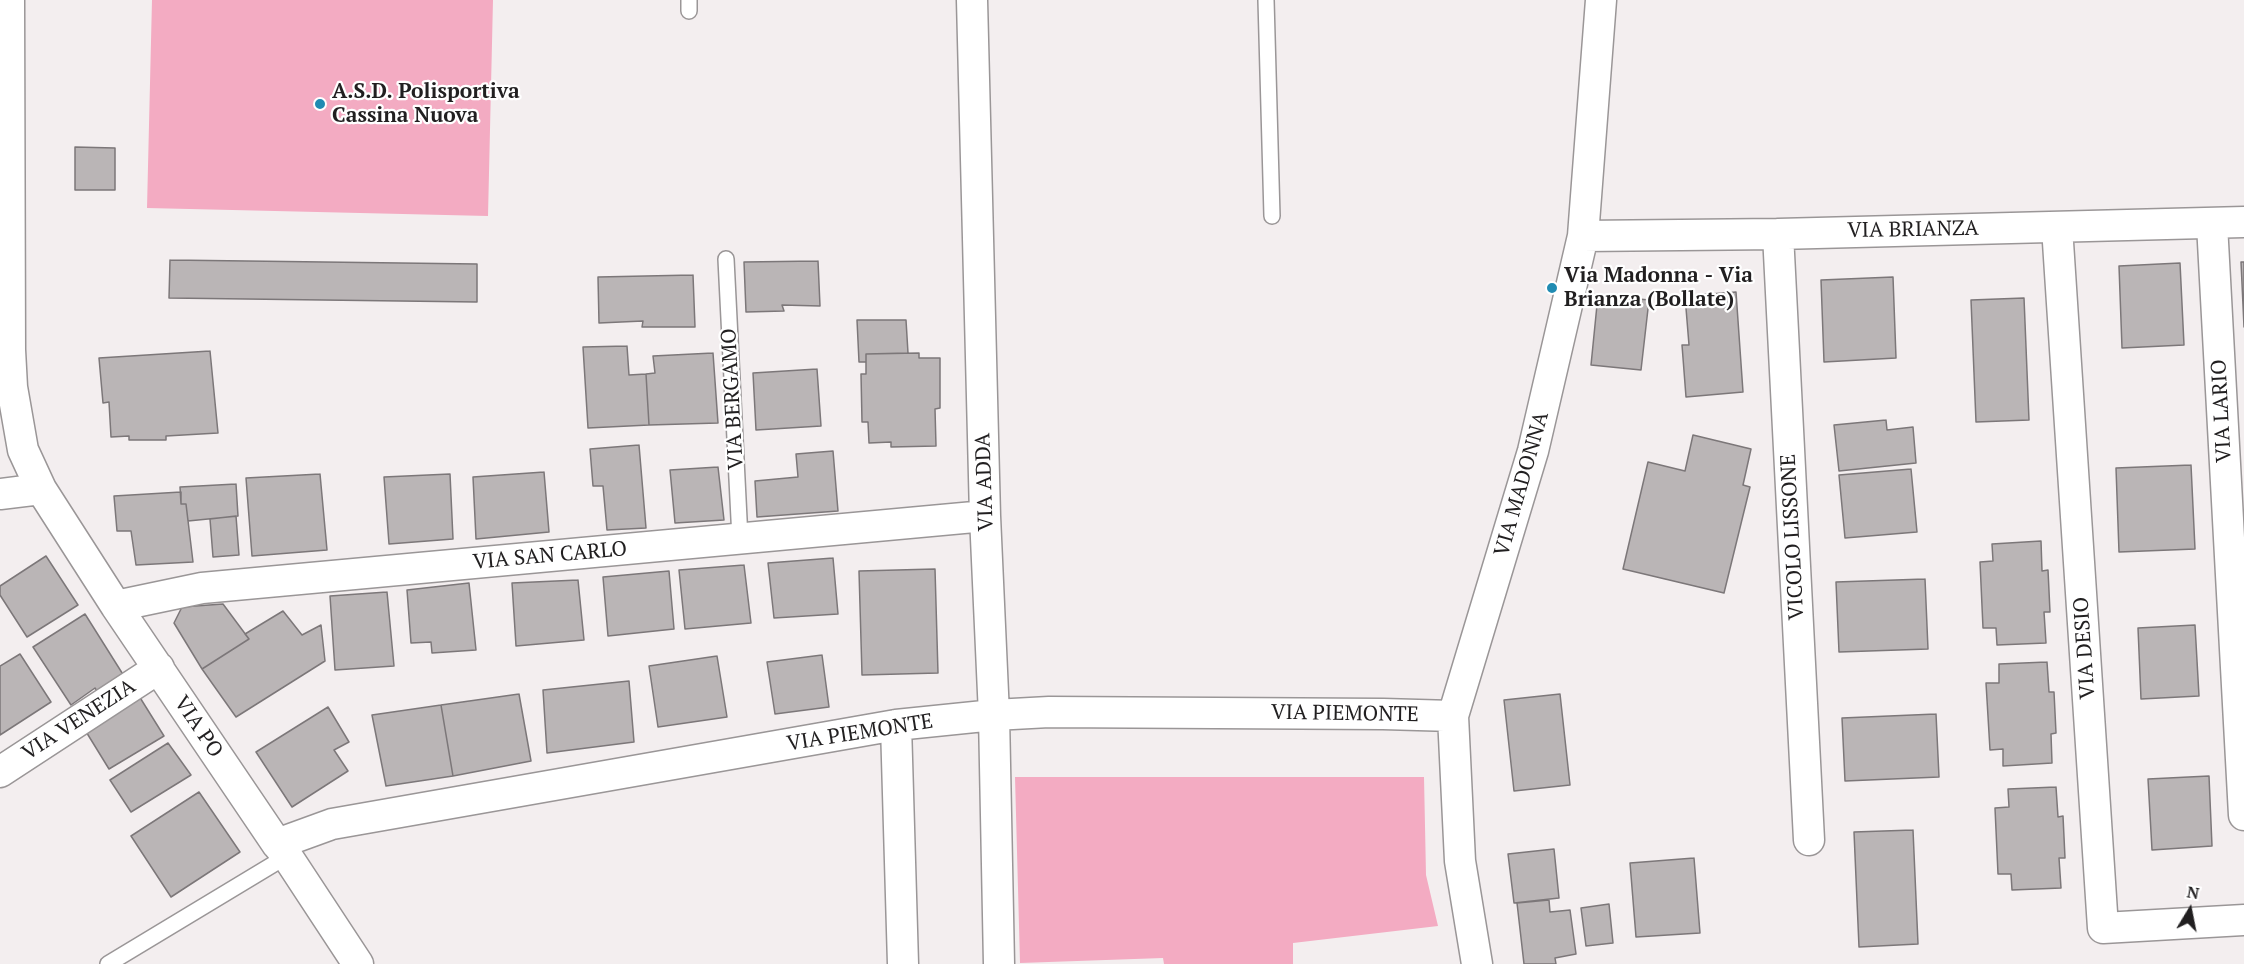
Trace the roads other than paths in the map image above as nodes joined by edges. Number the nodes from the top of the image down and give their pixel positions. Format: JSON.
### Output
{"nodes":[{"id":1,"x":9,"y":0,"type":"edge"},
{"id":2,"x":972,"y":0,"type":"edge"},
{"id":3,"x":1266,"y":0,"type":"edge"},
{"id":4,"x":1601,"y":0,"type":"edge"},
{"id":5,"x":1272,"y":216,"type":"dead end"},
{"id":6,"x":2244,"y":222,"type":"edge"},
{"id":7,"x":2212,"y":224,"type":"junction"},
{"id":8,"x":2057,"y":227,"type":"junction"},
{"id":9,"x":1778,"y":234,"type":"junction"},
{"id":10,"x":1582,"y":236,"type":"junction"},
{"id":11,"x":726,"y":259,"type":"dead end"},
{"id":12,"x":41,"y":489,"type":"junction"},
{"id":13,"x":0,"y":494,"type":"edge"},
{"id":14,"x":985,"y":516,"type":"junction"},
{"id":15,"x":740,"y":539,"type":"junction"},
{"id":16,"x":116,"y":606,"type":"junction"},
{"id":17,"x":159,"y":668,"type":"junction"},
{"id":18,"x":994,"y":715,"type":"junction"},
{"id":19,"x":1453,"y":716,"type":"junction"},
{"id":20,"x":896,"y":725,"type":"junction"},
{"id":21,"x":0,"y":772,"type":"edge"},
{"id":22,"x":2244,"y":815,"type":"edge"},
{"id":23,"x":1809,"y":840,"type":"dead end"},
{"id":24,"x":282,"y":850,"type":"junction"},
{"id":25,"x":2244,"y":920,"type":"edge"},
{"id":26,"x":108,"y":964,"type":"edge"},
{"id":27,"x":358,"y":964,"type":"edge"},
{"id":28,"x":903,"y":964,"type":"edge"},
{"id":29,"x":999,"y":964,"type":"edge"},
{"id":30,"x":1477,"y":964,"type":"edge"}],
"edges":[{"from":1,"to":12,"type":"street","name":"VIA PO"},
{"from":2,"to":14,"type":"street","name":"VIA ADDA"},
{"from":3,"to":5,"type":"lane"},
{"from":4,"to":10,"type":"street","name":"VIA MADONNA"},
{"from":6,"to":7,"type":"street","name":"VIA BRIANZA"},
{"from":7,"to":8,"type":"street","name":"VIA BRIANZA"},
{"from":7,"to":22,"type":"street","name":"VIA LARIO"},
{"from":8,"to":9,"type":"street","name":"VIA BRIANZA"},
{"from":8,"to":25,"type":"street","name":"VIA DESIO"},
{"from":9,"to":10,"type":"street","name":"VIA BRIANZA"},
{"from":9,"to":23,"type":"street","name":"VICOLO LISSONE"},
{"from":10,"to":19,"type":"street","name":"VIA MADONNA"},
{"from":11,"to":15,"type":"lane","name":"VIA BERGAMO"},
{"from":12,"to":13,"type":"street"},
{"from":12,"to":16,"type":"street","name":"VIA PO"},
{"from":14,"to":15,"type":"street","name":"VIA SAN CARLO"},
{"from":14,"to":18,"type":"street","name":"VIA ADDA"},
{"from":15,"to":16,"type":"street","name":"VIA SAN CARLO"},
{"from":16,"to":17,"type":"street","name":"VIA PO"},
{"from":17,"to":21,"type":"street","name":"VIA VENEZIA"},
{"from":17,"to":24,"type":"street","name":"VIA PO"},
{"from":18,"to":19,"type":"street","name":"VIA PIEMONTE"},
{"from":18,"to":20,"type":"street","name":"VIA PIEMONTE"},
{"from":18,"to":29,"type":"street","name":"VIA ADDA"},
{"from":19,"to":30,"type":"street","name":"VIA MADONNA"},
{"from":20,"to":24,"type":"street","name":"VIA PIEMONTE"},
{"from":20,"to":28,"type":"street"},
{"from":24,"to":26,"type":"lane"},
{"from":24,"to":27,"type":"street","name":"VIA PO"}]}
